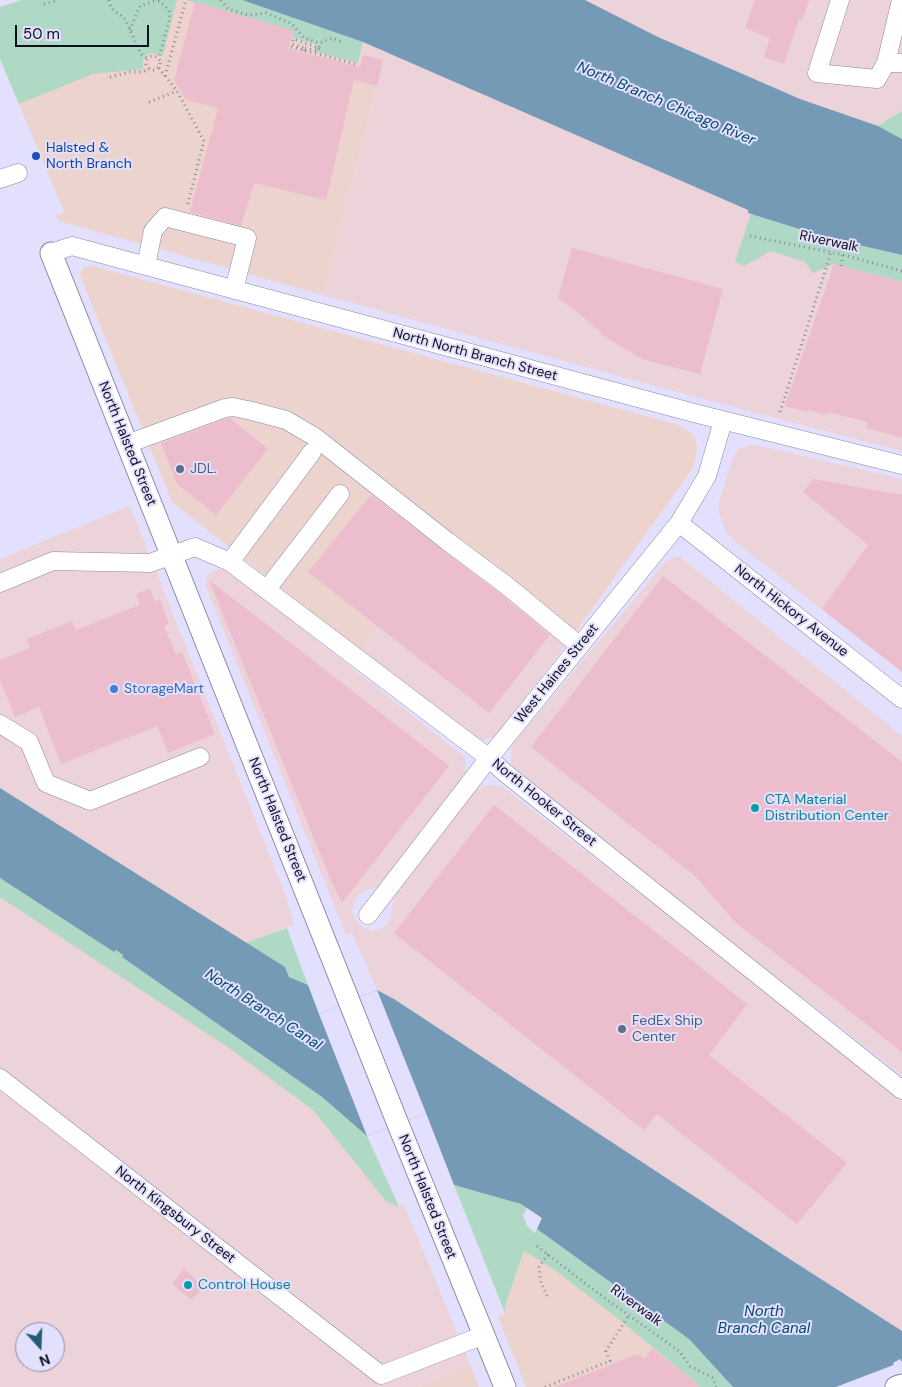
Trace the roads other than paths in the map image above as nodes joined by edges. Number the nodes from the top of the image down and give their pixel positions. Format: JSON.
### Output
{"nodes":[{"id":1,"x":840,"y":0,"type":"edge"},
{"id":2,"x":901,"y":0,"type":"edge"},
{"id":3,"x":894,"y":63,"type":"edge"},
{"id":4,"x":18,"y":172,"type":"dead end"},
{"id":5,"x":0,"y":179,"type":"edge"},
{"id":6,"x":50,"y":253,"type":"joint"},
{"id":7,"x":146,"y":266,"type":"junction"},
{"id":8,"x":234,"y":290,"type":"junction"},
{"id":9,"x":723,"y":420,"type":"junction"},
{"id":10,"x":128,"y":444,"type":"junction"},
{"id":11,"x":312,"y":452,"type":"dead end"},
{"id":12,"x":902,"y":465,"type":"edge"},
{"id":13,"x":340,"y":494,"type":"dead end"},
{"id":14,"x":679,"y":522,"type":"junction"},
{"id":15,"x":172,"y":555,"type":"junction"},
{"id":16,"x":230,"y":562,"type":"junction"},
{"id":17,"x":0,"y":584,"type":"edge"},
{"id":18,"x":267,"y":589,"type":"junction"},
{"id":19,"x":580,"y":646,"type":"junction"},
{"id":20,"x":902,"y":699,"type":"edge"},
{"id":21,"x":0,"y":724,"type":"edge"},
{"id":22,"x":200,"y":757,"type":"dead end"},
{"id":23,"x":489,"y":758,"type":"junction"},
{"id":24,"x":368,"y":915,"type":"dead end"},
{"id":25,"x":0,"y":1078,"type":"edge"},
{"id":26,"x":902,"y":1090,"type":"edge"},
{"id":27,"x":484,"y":1335,"type":"junction"},
{"id":28,"x":902,"y":1385,"type":"edge"},
{"id":29,"x":506,"y":1387,"type":"edge"},
{"id":30,"x":896,"y":1387,"type":"edge"}],
"edges":[{"from":1,"to":3,"type":"street"},
{"from":2,"to":3,"type":"street"},
{"from":4,"to":5,"type":"street"},
{"from":6,"to":7,"type":"street","name":"North North Branch Street"},
{"from":6,"to":10,"type":"main road","name":"North Halsted Street"},
{"from":7,"to":8,"type":"street","name":"North North Branch Street"},
{"from":7,"to":8,"type":"street"},
{"from":8,"to":9,"type":"street","name":"North North Branch Street"},
{"from":9,"to":12,"type":"street","name":"North North Branch Street"},
{"from":9,"to":14,"type":"street","name":"West Haines Street"},
{"from":10,"to":15,"type":"main road","name":"North Halsted Street"},
{"from":10,"to":19,"type":"street"},
{"from":11,"to":16,"type":"street"},
{"from":13,"to":18,"type":"street"},
{"from":14,"to":19,"type":"street","name":"West Haines Street"},
{"from":14,"to":20,"type":"street","name":"North Hickory Avenue"},
{"from":15,"to":16,"type":"street","name":"North Hooker Street"},
{"from":15,"to":17,"type":"street","name":"North Hooker Street"},
{"from":15,"to":27,"type":"main road","name":"North Halsted Street"},
{"from":16,"to":18,"type":"street","name":"North Hooker Street"},
{"from":18,"to":23,"type":"street","name":"North Hooker Street"},
{"from":19,"to":23,"type":"street","name":"West Haines Street"},
{"from":21,"to":22,"type":"street"},
{"from":23,"to":24,"type":"street","name":"West Haines Street"},
{"from":23,"to":26,"type":"street","name":"North Hooker Street"},
{"from":25,"to":27,"type":"street","name":"North Kingsbury Street"},
{"from":27,"to":29,"type":"main road","name":"North Halsted Street"},
{"from":28,"to":30,"type":"main road"}]}
